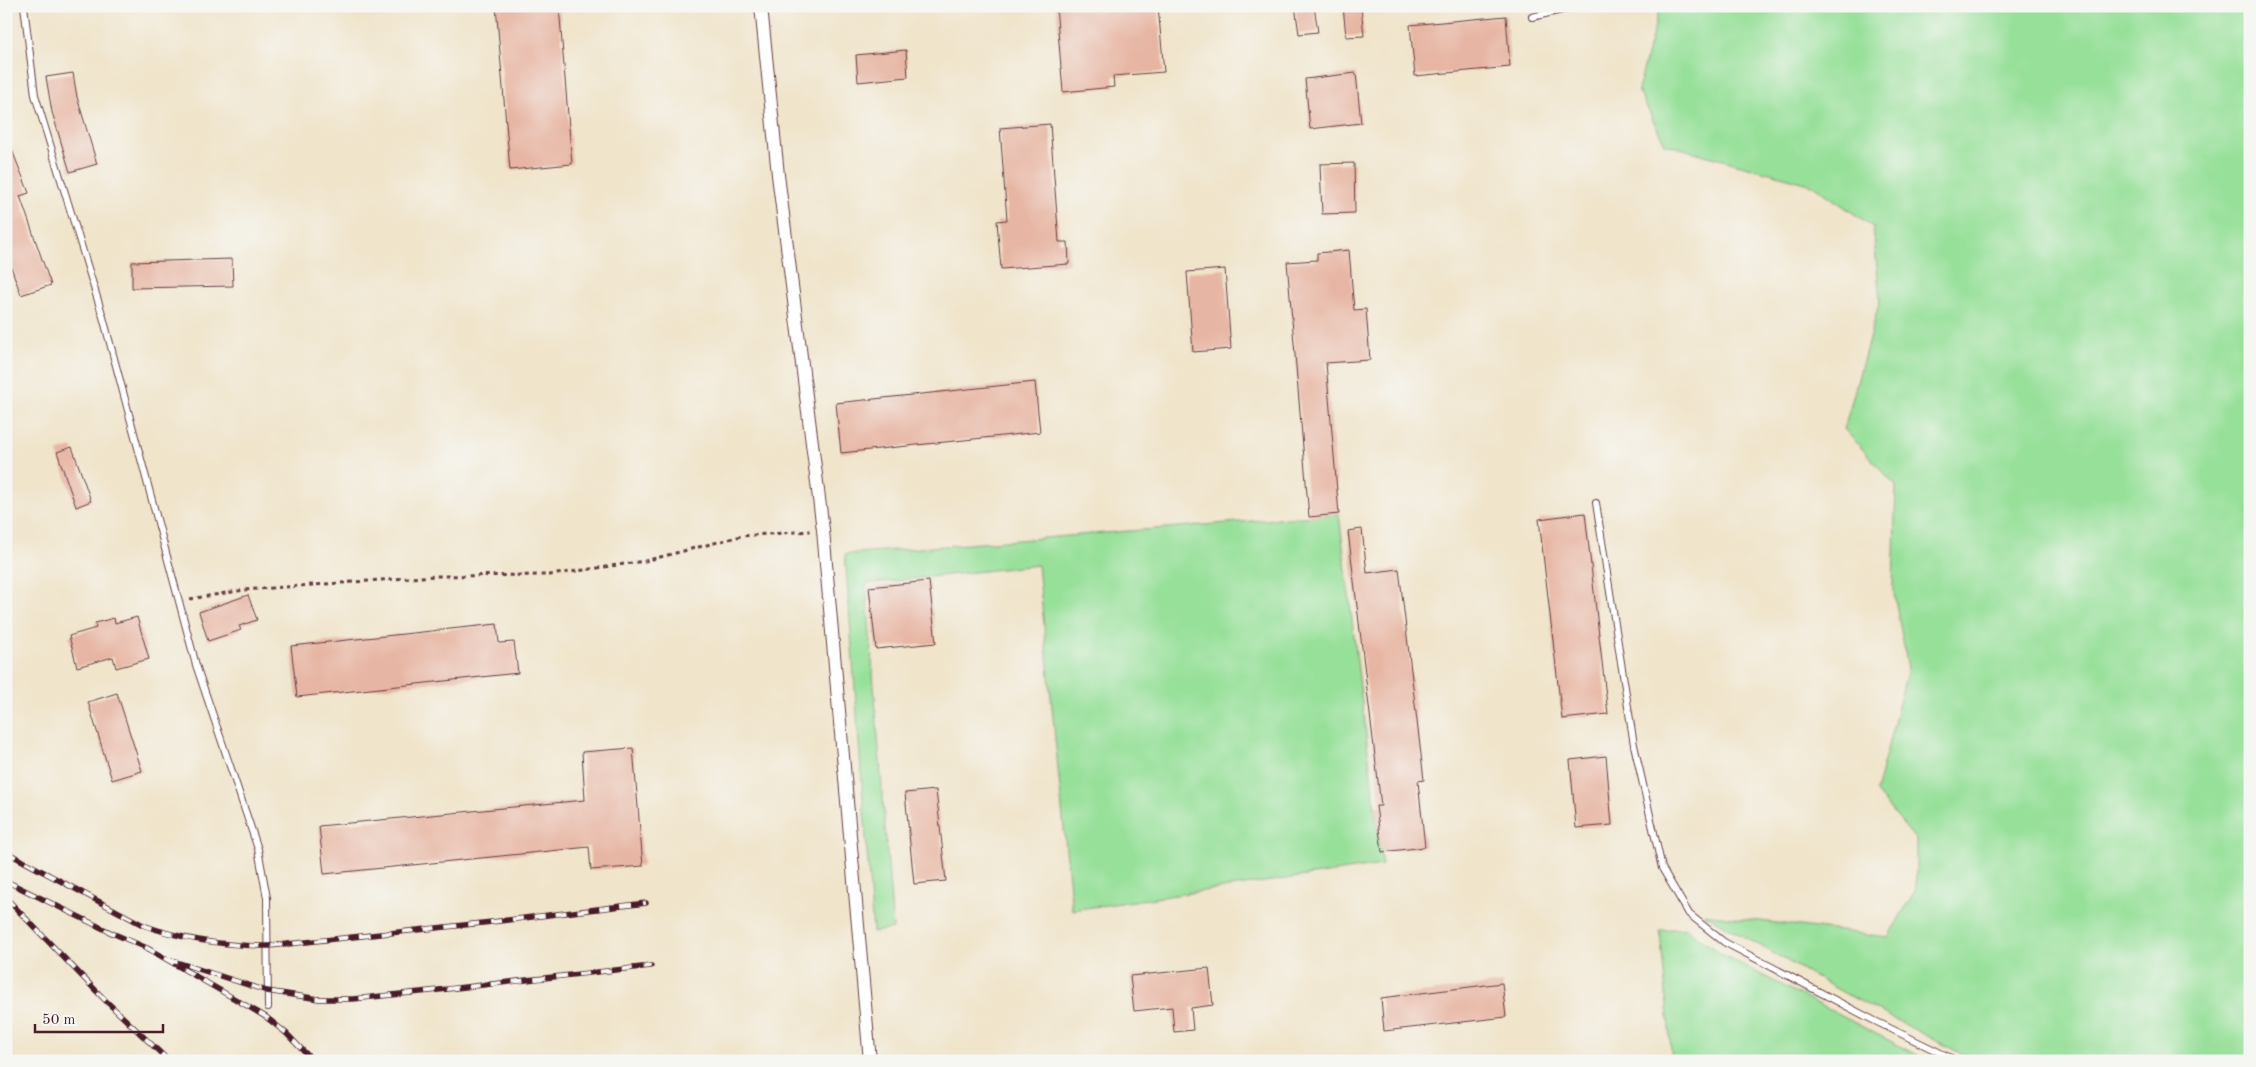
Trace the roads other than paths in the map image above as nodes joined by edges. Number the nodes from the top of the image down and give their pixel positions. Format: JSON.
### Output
{"nodes":[{"id":1,"x":24,"y":6,"type":"edge"},
{"id":2,"x":761,"y":6,"type":"edge"},
{"id":3,"x":1579,"y":6,"type":"edge"},
{"id":4,"x":1532,"y":17,"type":"dead end"},
{"id":5,"x":1596,"y":502,"type":"dead end"},
{"id":6,"x":268,"y":1007,"type":"dead end"},
{"id":7,"x":870,"y":1061,"type":"edge"},
{"id":8,"x":1956,"y":1061,"type":"edge"}],
"edges":[{"from":1,"to":6,"type":"lane"},
{"from":2,"to":7,"type":"street"},
{"from":3,"to":4,"type":"lane"},
{"from":5,"to":8,"type":"lane"}]}
